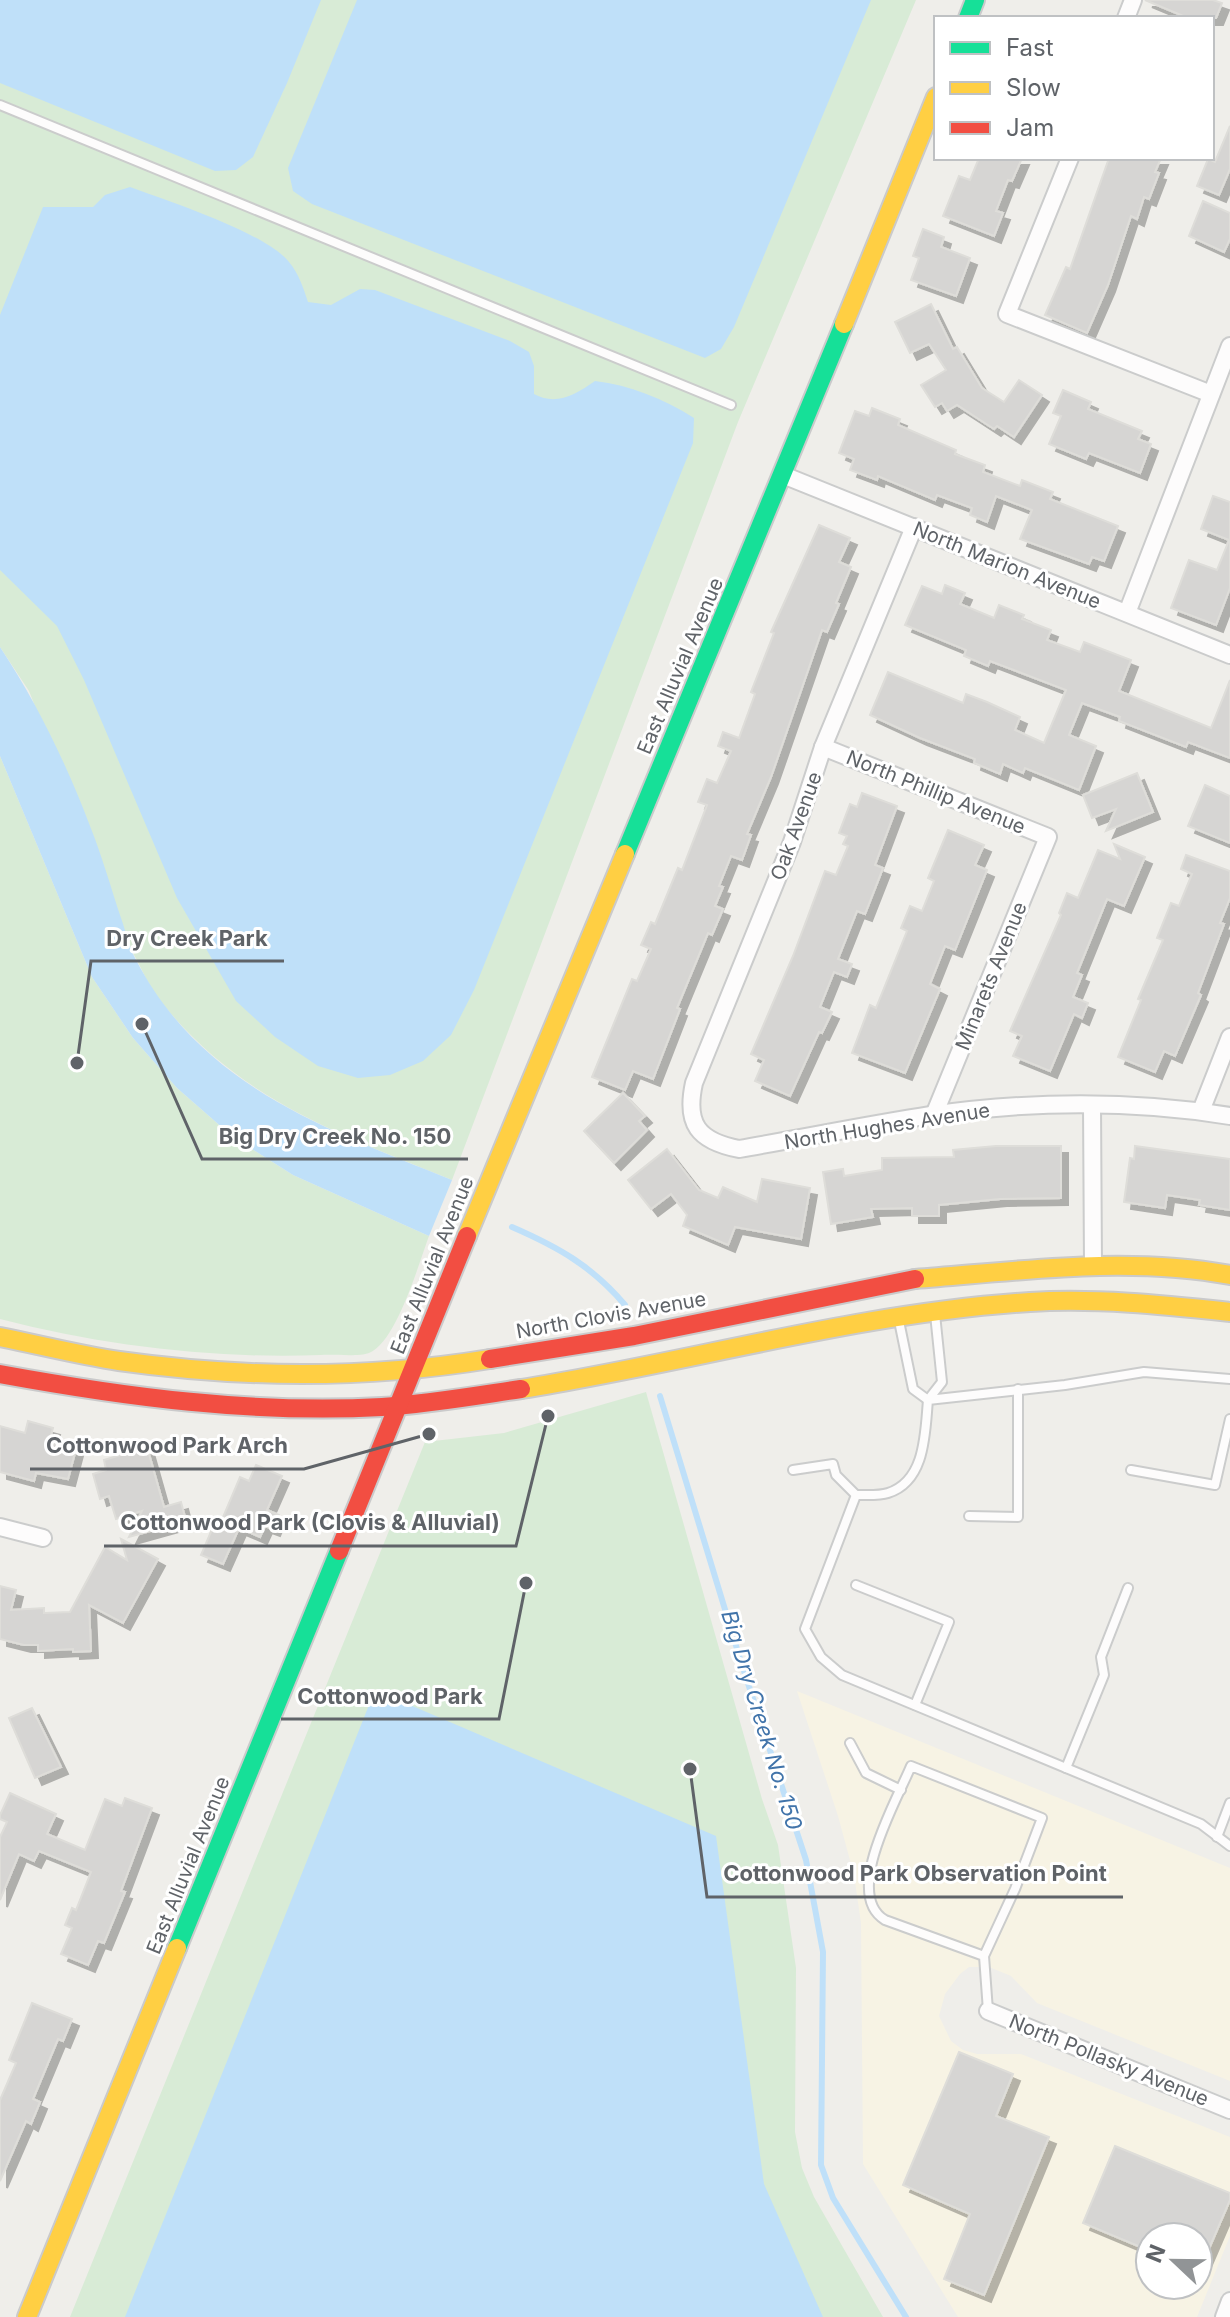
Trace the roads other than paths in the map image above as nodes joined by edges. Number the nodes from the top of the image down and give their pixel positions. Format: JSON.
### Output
{"nodes":[{"id":1,"x":934,"y":102,"type":"edge"},
{"id":2,"x":0,"y":105,"type":"edge"},
{"id":3,"x":1069,"y":160,"type":"edge"},
{"id":4,"x":1230,"y":346,"type":"edge"},
{"id":5,"x":1211,"y":394,"type":"junction"},
{"id":6,"x":731,"y":405,"type":"dead end"},
{"id":7,"x":783,"y":475,"type":"junction"},
{"id":8,"x":914,"y":527,"type":"junction"},
{"id":9,"x":1127,"y":613,"type":"junction"},
{"id":10,"x":1230,"y":655,"type":"edge"},
{"id":11,"x":823,"y":747,"type":"junction"},
{"id":12,"x":1048,"y":837,"type":"joint"},
{"id":13,"x":1230,"y":1037,"type":"edge"},
{"id":14,"x":1092,"y":1106,"type":"junction"},
{"id":15,"x":1201,"y":1111,"type":"junction"},
{"id":16,"x":934,"y":1115,"type":"junction"},
{"id":17,"x":1230,"y":1116,"type":"edge"},
{"id":18,"x":695,"y":1126,"type":"joint"},
{"id":19,"x":1093,"y":1265,"type":"junction"},
{"id":20,"x":1230,"y":1275,"type":"edge"},
{"id":21,"x":935,"y":1310,"type":"junction"},
{"id":22,"x":1230,"y":1312,"type":"edge"},
{"id":23,"x":898,"y":1316,"type":"junction"},
{"id":24,"x":0,"y":1337,"type":"edge"},
{"id":25,"x":414,"y":1369,"type":"junction"},
{"id":26,"x":0,"y":1374,"type":"edge"},
{"id":27,"x":1230,"y":1379,"type":"edge"},
{"id":28,"x":1018,"y":1389,"type":"junction"},
{"id":29,"x":928,"y":1400,"type":"junction"},
{"id":30,"x":400,"y":1405,"type":"junction"},
{"id":31,"x":1230,"y":1419,"type":"edge"},
{"id":32,"x":793,"y":1470,"type":"dead end"},
{"id":33,"x":1131,"y":1470,"type":"dead end"},
{"id":34,"x":856,"y":1495,"type":"junction"},
{"id":35,"x":969,"y":1516,"type":"dead end"},
{"id":36,"x":0,"y":1527,"type":"edge"},
{"id":37,"x":43,"y":1538,"type":"dead end"},
{"id":38,"x":856,"y":1585,"type":"dead end"},
{"id":39,"x":1128,"y":1588,"type":"dead end"},
{"id":40,"x":915,"y":1705,"type":"junction"},
{"id":41,"x":850,"y":1743,"type":"dead end"},
{"id":42,"x":1066,"y":1768,"type":"junction"},
{"id":43,"x":901,"y":1790,"type":"junction"},
{"id":44,"x":1230,"y":1803,"type":"edge"},
{"id":45,"x":1217,"y":1837,"type":"junction"},
{"id":46,"x":1230,"y":1846,"type":"edge"},
{"id":47,"x":984,"y":1956,"type":"junction"},
{"id":48,"x":988,"y":2011,"type":"joint"},
{"id":49,"x":1230,"y":2110,"type":"edge"},
{"id":50,"x":1230,"y":2301,"type":"edge"},
{"id":51,"x":27,"y":2317,"type":"edge"},
{"id":52,"x":1224,"y":2317,"type":"edge"}],
"edges":[{"from":1,"to":7,"type":"main road","name":"East Alluvial Avenue"},
{"from":2,"to":6,"type":"lane"},
{"from":3,"to":5,"type":"street"},
{"from":4,"to":5,"type":"street"},
{"from":5,"to":9,"type":"street"},
{"from":7,"to":8,"type":"street","name":"North Marion Avenue"},
{"from":7,"to":25,"type":"main road","name":"East Alluvial Avenue"},
{"from":8,"to":9,"type":"street","name":"North Marion Avenue"},
{"from":8,"to":11,"type":"street","name":"Oak Avenue"},
{"from":9,"to":10,"type":"street","name":"North Marion Avenue"},
{"from":11,"to":12,"type":"street","name":"North Phillip Avenue"},
{"from":11,"to":18,"type":"street","name":"Oak Avenue"},
{"from":12,"to":16,"type":"street","name":"Minarets Avenue"},
{"from":13,"to":15,"type":"street"},
{"from":14,"to":15,"type":"street","name":"North Hughes Avenue"},
{"from":14,"to":16,"type":"street","name":"North Hughes Avenue"},
{"from":14,"to":19,"type":"street"},
{"from":15,"to":17,"type":"street","name":"North Hughes Avenue"},
{"from":16,"to":18,"type":"street","name":"North Hughes Avenue"},
{"from":19,"to":20,"type":"main road","name":"North Clovis Avenue"},
{"from":19,"to":23,"type":"main road"},
{"from":19,"to":25,"type":"main road","name":"North Clovis Avenue"},
{"from":21,"to":22,"type":"main road"},
{"from":21,"to":23,"type":"main road"},
{"from":21,"to":29,"type":"lane"},
{"from":23,"to":29,"type":"lane"},
{"from":23,"to":30,"type":"main road"},
{"from":24,"to":25,"type":"main road","name":"North Clovis Avenue"},
{"from":25,"to":30,"type":"main road","name":"East Alluvial Avenue"},
{"from":26,"to":30,"type":"main road"},
{"from":27,"to":28,"type":"lane"},
{"from":28,"to":29,"type":"lane"},
{"from":28,"to":35,"type":"lane"},
{"from":29,"to":34,"type":"lane"},
{"from":30,"to":51,"type":"main road","name":"East Alluvial Avenue"},
{"from":31,"to":33,"type":"lane"},
{"from":32,"to":34,"type":"lane"},
{"from":34,"to":40,"type":"lane"},
{"from":36,"to":37,"type":"street"},
{"from":38,"to":40,"type":"lane"},
{"from":39,"to":42,"type":"lane"},
{"from":40,"to":42,"type":"lane"},
{"from":41,"to":43,"type":"lane"},
{"from":42,"to":45,"type":"lane"},
{"from":43,"to":47,"type":"lane"},
{"from":43,"to":47,"type":"lane"},
{"from":44,"to":45,"type":"lane"},
{"from":45,"to":46,"type":"lane"},
{"from":47,"to":48,"type":"lane"},
{"from":48,"to":49,"type":"street","name":"North Pollasky Avenue"},
{"from":50,"to":52,"type":"street"}]}
